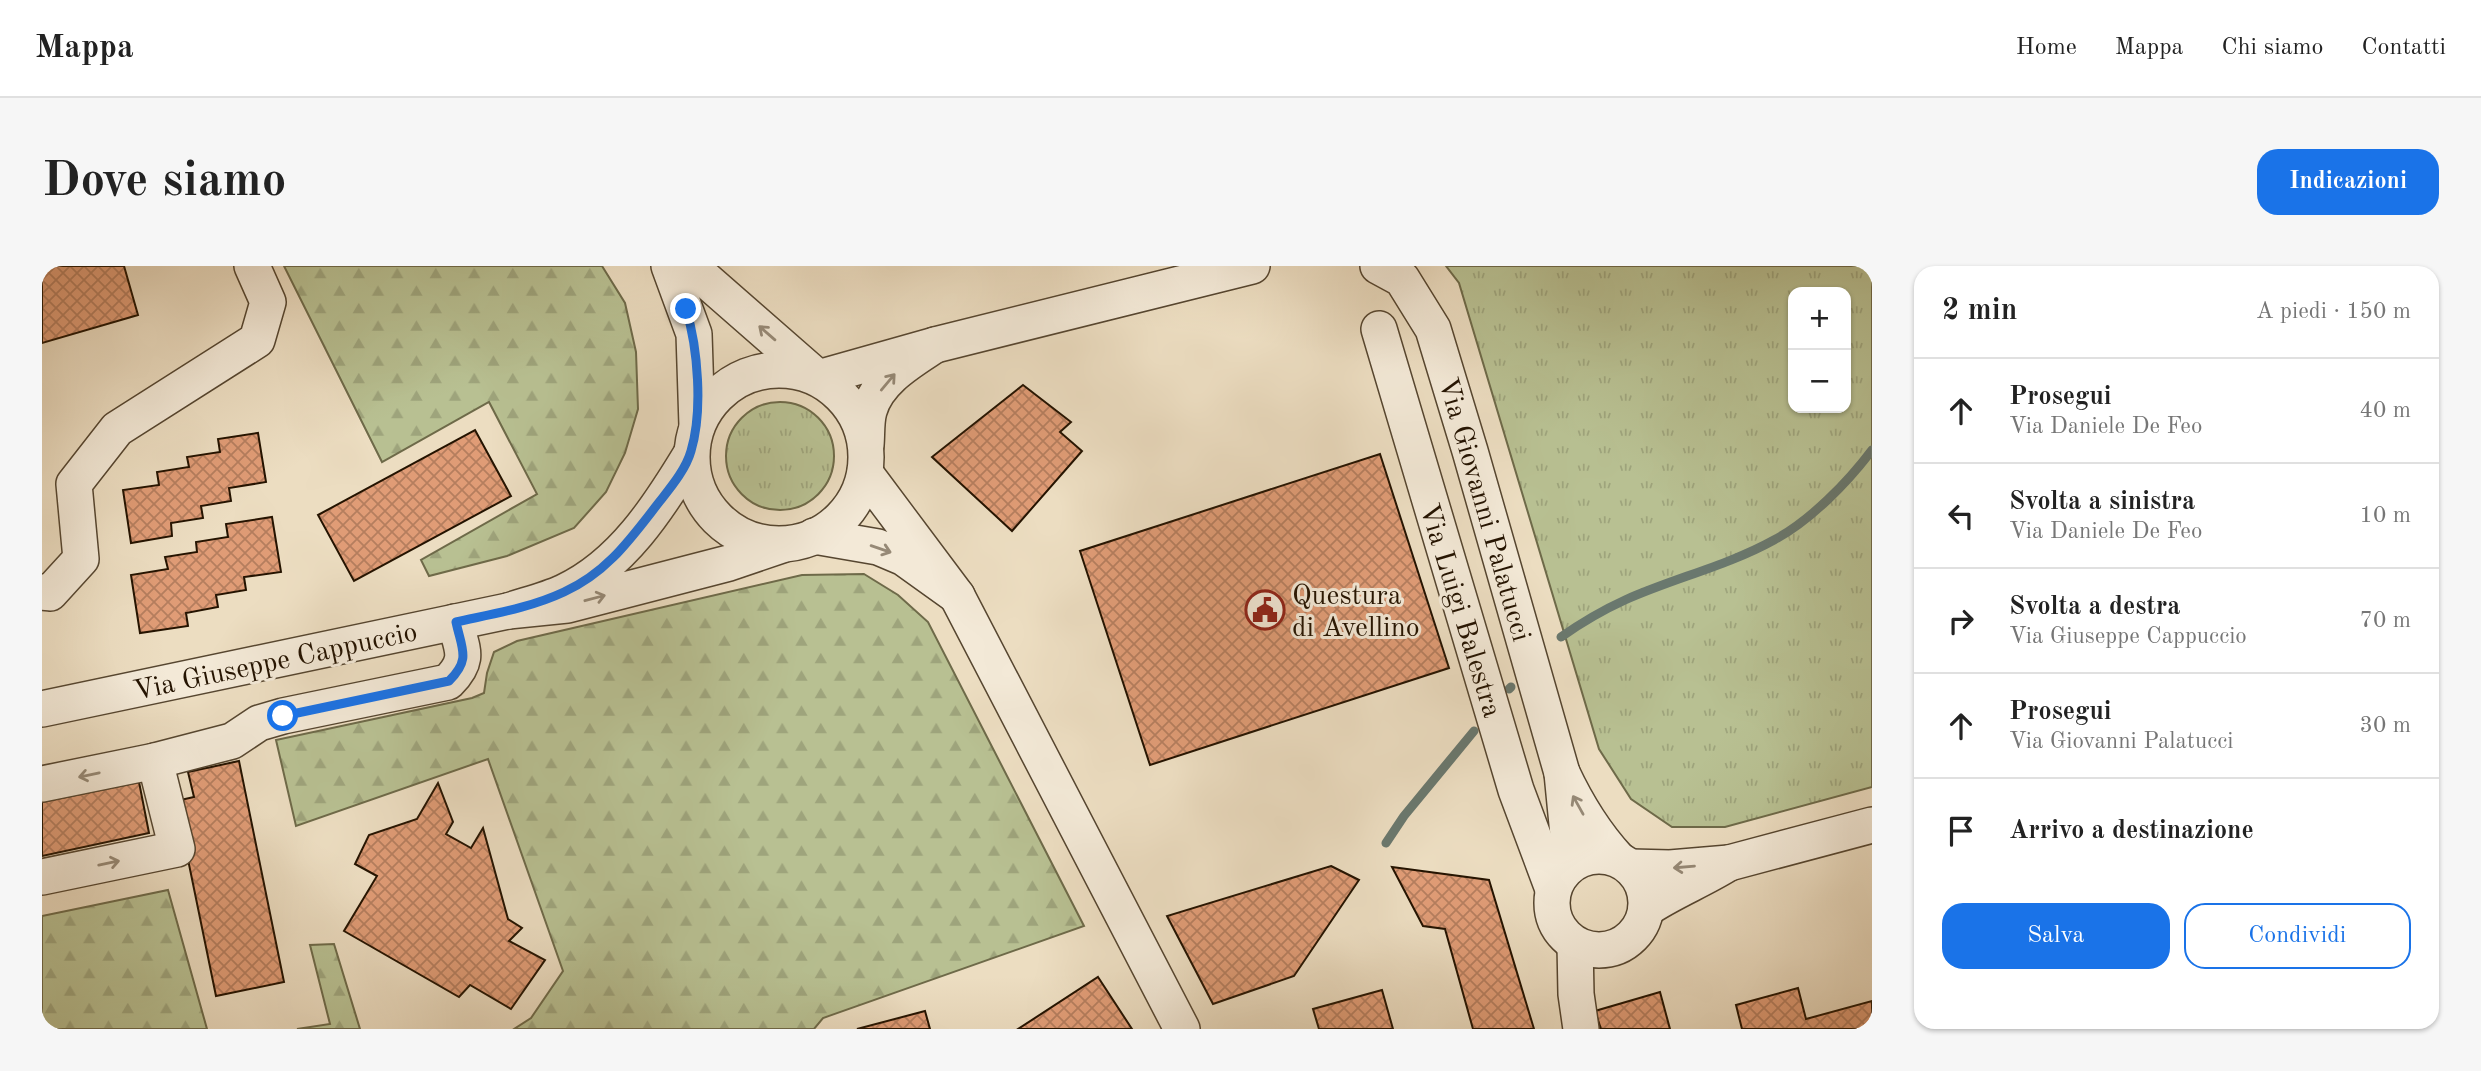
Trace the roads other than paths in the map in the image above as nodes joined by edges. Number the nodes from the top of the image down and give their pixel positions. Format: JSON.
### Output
{"nodes":[{"id":1,"x":252,"y":266,"type":"edge"},
{"id":2,"x":669,"y":266,"type":"edge"},
{"id":3,"x":690,"y":266,"type":"edge"},
{"id":4,"x":1252,"y":266,"type":"edge"},
{"id":5,"x":1378,"y":266,"type":"edge"},
{"id":6,"x":1379,"y":329,"type":"dead end"},
{"id":7,"x":935,"y":345,"type":"junction"},
{"id":8,"x":818,"y":378,"type":"junction"},
{"id":9,"x":694,"y":440,"type":"junction"},
{"id":10,"x":1471,"y":451,"type":"junction"},
{"id":11,"x":865,"y":459,"type":"junction"},
{"id":12,"x":1418,"y":461,"type":"junction"},
{"id":13,"x":800,"y":540,"type":"junction"},
{"id":14,"x":42,"y":592,"type":"edge"},
{"id":15,"x":957,"y":596,"type":"junction"},
{"id":16,"x":508,"y":611,"type":"junction"},
{"id":17,"x":456,"y":622,"type":"junction"},
{"id":18,"x":42,"y":709,"type":"edge"},
{"id":19,"x":155,"y":761,"type":"junction"},
{"id":20,"x":1562,"y":773,"type":"junction"},
{"id":21,"x":42,"y":784,"type":"edge"},
{"id":22,"x":1872,"y":825,"type":"edge"},
{"id":23,"x":1624,"y":863,"type":"junction"},
{"id":24,"x":1730,"y":863,"type":"junction"},
{"id":25,"x":42,"y":877,"type":"edge"},
{"id":26,"x":1557,"y":882,"type":"junction"},
{"id":27,"x":1646,"y":909,"type":"junction"},
{"id":28,"x":1575,"y":944,"type":"junction"},
{"id":29,"x":1182,"y":1029,"type":"edge"},
{"id":30,"x":1581,"y":1029,"type":"edge"}],
"edges":[{"from":1,"to":14,"type":"street"},
{"from":2,"to":9,"type":"street"},
{"from":8,"to":3,"type":"street","one_way":true},
{"from":4,"to":7,"type":"street"},
{"from":5,"to":10,"type":"street","name":"Via Giovanni Palatucci"},
{"from":6,"to":12,"type":"street","name":"Via Luigi Balestra"},
{"from":7,"to":8,"type":"street"},
{"from":11,"to":7,"type":"street","one_way":true},
{"from":8,"to":9,"type":"street"},
{"from":8,"to":11,"type":"street"},
{"from":9,"to":13,"type":"street"},
{"from":9,"to":16,"type":"street","name":"Via Giuseppe Cappuccio"},
{"from":10,"to":12,"type":"street"},
{"from":10,"to":20,"type":"street","name":"Via Giovanni Palatucci"},
{"from":11,"to":13,"type":"street"},
{"from":11,"to":15,"type":"street"},
{"from":12,"to":26,"type":"street","name":"Via Luigi Balestra"},
{"from":13,"to":15,"type":"street","one_way":true},
{"from":16,"to":13,"type":"street","name":"Via Giuseppe Cappuccio","one_way":true},
{"from":15,"to":29,"type":"street"},
{"from":16,"to":17,"type":"street","name":"Via Giuseppe Cappuccio"},
{"from":17,"to":18,"type":"street","name":"Via Giuseppe Cappuccio"},
{"from":17,"to":19,"type":"street"},
{"from":19,"to":21,"type":"street","one_way":true},
{"from":25,"to":19,"type":"street","one_way":true},
{"from":23,"to":20,"type":"street","name":"Via Giovanni Palatucci","one_way":true},
{"from":20,"to":26,"type":"street","name":"Via Giovanni Palatucci"},
{"from":22,"to":24,"type":"street"},
{"from":24,"to":23,"type":"street","one_way":true},
{"from":23,"to":26,"type":"street"},
{"from":23,"to":27,"type":"street"},
{"from":24,"to":27,"type":"street"},
{"from":26,"to":28,"type":"street"},
{"from":27,"to":28,"type":"street"},
{"from":28,"to":30,"type":"street"}]}
